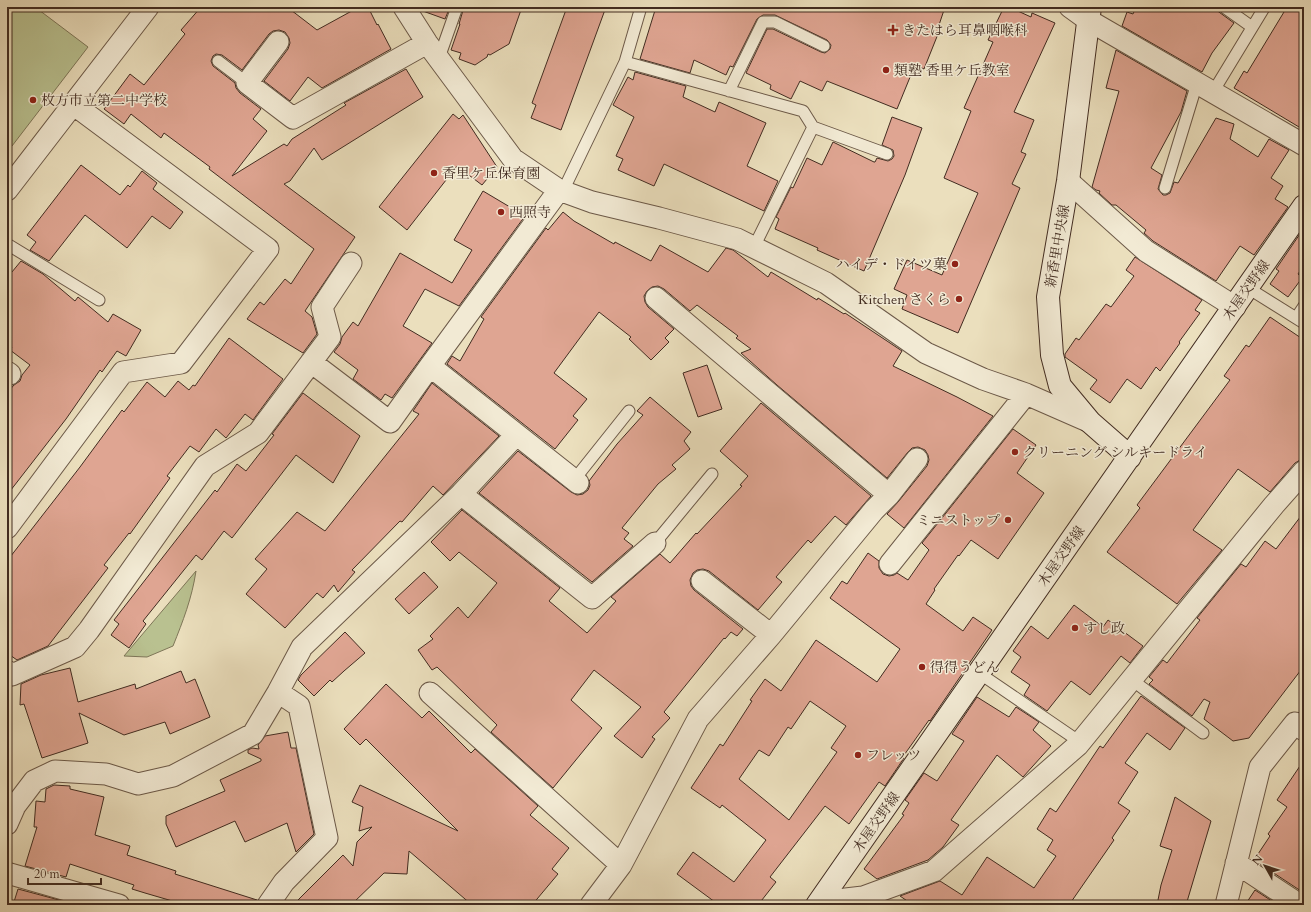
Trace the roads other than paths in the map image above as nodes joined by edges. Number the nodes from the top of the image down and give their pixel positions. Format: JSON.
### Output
{"nodes":[{"id":1,"x":148,"y":7,"type":"edge"},
{"id":2,"x":404,"y":7,"type":"edge"},
{"id":3,"x":457,"y":7,"type":"edge"},
{"id":4,"x":641,"y":7,"type":"edge"},
{"id":5,"x":1070,"y":7,"type":"edge"},
{"id":6,"x":1224,"y":7,"type":"edge"},
{"id":7,"x":1264,"y":8,"type":"edge"},
{"id":8,"x":1089,"y":13,"type":"edge"},
{"id":9,"x":1252,"y":27,"type":"junction"},
{"id":10,"x":278,"y":42,"type":"dead end"},
{"id":11,"x":824,"y":46,"type":"dead end"},
{"id":12,"x":433,"y":50,"type":"junction"},
{"id":13,"x":218,"y":60,"type":"dead end"},
{"id":14,"x":625,"y":62,"type":"junction"},
{"id":15,"x":247,"y":83,"type":"junction"},
{"id":16,"x":1205,"y":88,"type":"junction"},
{"id":17,"x":729,"y":91,"type":"junction"},
{"id":18,"x":73,"y":104,"type":"junction"},
{"id":19,"x":813,"y":127,"type":"junction"},
{"id":20,"x":1304,"y":145,"type":"edge"},
{"id":21,"x":887,"y":154,"type":"dead end"},
{"id":22,"x":1068,"y":181,"type":"junction"},
{"id":23,"x":1164,"y":188,"type":"dead end"},
{"id":24,"x":7,"y":190,"type":"edge"},
{"id":25,"x":561,"y":191,"type":"junction"},
{"id":26,"x":1304,"y":206,"type":"edge"},
{"id":27,"x":7,"y":244,"type":"edge"},
{"id":28,"x":754,"y":247,"type":"junction"},
{"id":29,"x":351,"y":263,"type":"dead end"},
{"id":30,"x":1248,"y":288,"type":"junction"},
{"id":31,"x":656,"y":298,"type":"dead end"},
{"id":32,"x":99,"y":300,"type":"dead end"},
{"id":33,"x":1304,"y":306,"type":"edge"},
{"id":34,"x":1235,"y":307,"type":"junction"},
{"id":35,"x":1300,"y":321,"type":"edge"},
{"id":36,"x":310,"y":362,"type":"junction"},
{"id":37,"x":430,"y":366,"type":"junction"},
{"id":38,"x":1026,"y":394,"type":"junction"},
{"id":39,"x":629,"y":411,"type":"dead end"},
{"id":40,"x":1090,"y":422,"type":"junction"},
{"id":41,"x":516,"y":435,"type":"junction"},
{"id":42,"x":1130,"y":457,"type":"junction"},
{"id":43,"x":917,"y":459,"type":"dead end"},
{"id":44,"x":1304,"y":471,"type":"edge"},
{"id":45,"x":712,"y":474,"type":"dead end"},
{"id":46,"x":576,"y":482,"type":"joint"},
{"id":47,"x":461,"y":494,"type":"junction"},
{"id":48,"x":889,"y":495,"type":"junction"},
{"id":49,"x":7,"y":528,"type":"edge"},
{"id":50,"x":655,"y":543,"type":"joint"},
{"id":51,"x":890,"y":564,"type":"dead end"},
{"id":52,"x":702,"y":581,"type":"dead end"},
{"id":53,"x":771,"y":635,"type":"junction"},
{"id":54,"x":7,"y":671,"type":"edge"},
{"id":55,"x":979,"y":673,"type":"junction"},
{"id":56,"x":1132,"y":680,"type":"junction"},
{"id":57,"x":278,"y":692,"type":"junction"},
{"id":58,"x":430,"y":693,"type":"dead end"},
{"id":59,"x":1304,"y":730,"type":"edge"},
{"id":60,"x":1203,"y":733,"type":"dead end"},
{"id":61,"x":1080,"y":742,"type":"junction"},
{"id":62,"x":7,"y":824,"type":"edge"},
{"id":63,"x":1236,"y":863,"type":"junction"},
{"id":64,"x":621,"y":865,"type":"junction"},
{"id":65,"x":7,"y":873,"type":"edge"},
{"id":66,"x":82,"y":900,"type":"edge"},
{"id":67,"x":867,"y":901,"type":"edge"},
{"id":68,"x":818,"y":903,"type":"edge"},
{"id":69,"x":119,"y":905,"type":"edge"},
{"id":70,"x":268,"y":905,"type":"edge"},
{"id":71,"x":591,"y":905,"type":"edge"},
{"id":72,"x":1226,"y":905,"type":"edge"},
{"id":73,"x":1300,"y":905,"type":"edge"}],
"edges":[{"from":1,"to":18,"type":"street"},
{"from":2,"to":12,"type":"street"},
{"from":3,"to":12,"type":"lane"},
{"from":4,"to":14,"type":"lane"},
{"from":5,"to":8,"type":"street"},
{"from":6,"to":9,"type":"lane"},
{"from":7,"to":9,"type":"lane"},
{"from":8,"to":16,"type":"street"},
{"from":8,"to":22,"type":"main road","name":"新香里中央線"},
{"from":9,"to":16,"type":"lane"},
{"from":10,"to":15,"type":"street"},
{"from":11,"to":17,"type":"lane"},
{"from":12,"to":15,"type":"street"},
{"from":12,"to":25,"type":"street"},
{"from":13,"to":15,"type":"lane"},
{"from":14,"to":17,"type":"lane"},
{"from":14,"to":25,"type":"lane"},
{"from":16,"to":20,"type":"street"},
{"from":16,"to":23,"type":"lane"},
{"from":17,"to":19,"type":"lane"},
{"from":18,"to":24,"type":"street"},
{"from":18,"to":49,"type":"street"},
{"from":19,"to":21,"type":"lane"},
{"from":19,"to":28,"type":"lane"},
{"from":22,"to":34,"type":"street"},
{"from":22,"to":40,"type":"main road","name":"新香里中央線"},
{"from":25,"to":28,"type":"street"},
{"from":25,"to":37,"type":"street"},
{"from":26,"to":30,"type":"main road","name":"木屋交野線"},
{"from":27,"to":32,"type":"lane"},
{"from":28,"to":38,"type":"street"},
{"from":29,"to":36,"type":"street"},
{"from":30,"to":34,"type":"main road","name":"木屋交野線"},
{"from":30,"to":35,"type":"lane"},
{"from":31,"to":48,"type":"street"},
{"from":33,"to":35,"type":"lane"},
{"from":34,"to":42,"type":"main road","name":"木屋交野線"},
{"from":36,"to":37,"type":"street"},
{"from":36,"to":54,"type":"street"},
{"from":37,"to":41,"type":"street"},
{"from":38,"to":40,"type":"street"},
{"from":38,"to":51,"type":"street"},
{"from":39,"to":46,"type":"lane"},
{"from":40,"to":42,"type":"main road","name":"新香里中央線"},
{"from":41,"to":46,"type":"street"},
{"from":41,"to":47,"type":"street"},
{"from":42,"to":55,"type":"main road","name":"木屋交野線"},
{"from":43,"to":48,"type":"street"},
{"from":44,"to":56,"type":"street"},
{"from":45,"to":50,"type":"lane"},
{"from":47,"to":50,"type":"street"},
{"from":47,"to":57,"type":"street"},
{"from":48,"to":53,"type":"street"},
{"from":52,"to":53,"type":"street"},
{"from":53,"to":64,"type":"street"},
{"from":55,"to":61,"type":"lane"},
{"from":55,"to":68,"type":"main road","name":"木屋交野線"},
{"from":56,"to":60,"type":"lane"},
{"from":56,"to":61,"type":"street"},
{"from":57,"to":62,"type":"street"},
{"from":57,"to":70,"type":"street"},
{"from":58,"to":64,"type":"street"},
{"from":59,"to":63,"type":"street"},
{"from":61,"to":67,"type":"street"},
{"from":63,"to":72,"type":"street"},
{"from":63,"to":73,"type":"street"},
{"from":64,"to":71,"type":"street"},
{"from":65,"to":66,"type":"street"},
{"from":66,"to":69,"type":"street"},
{"from":67,"to":68,"type":"street"}]}
